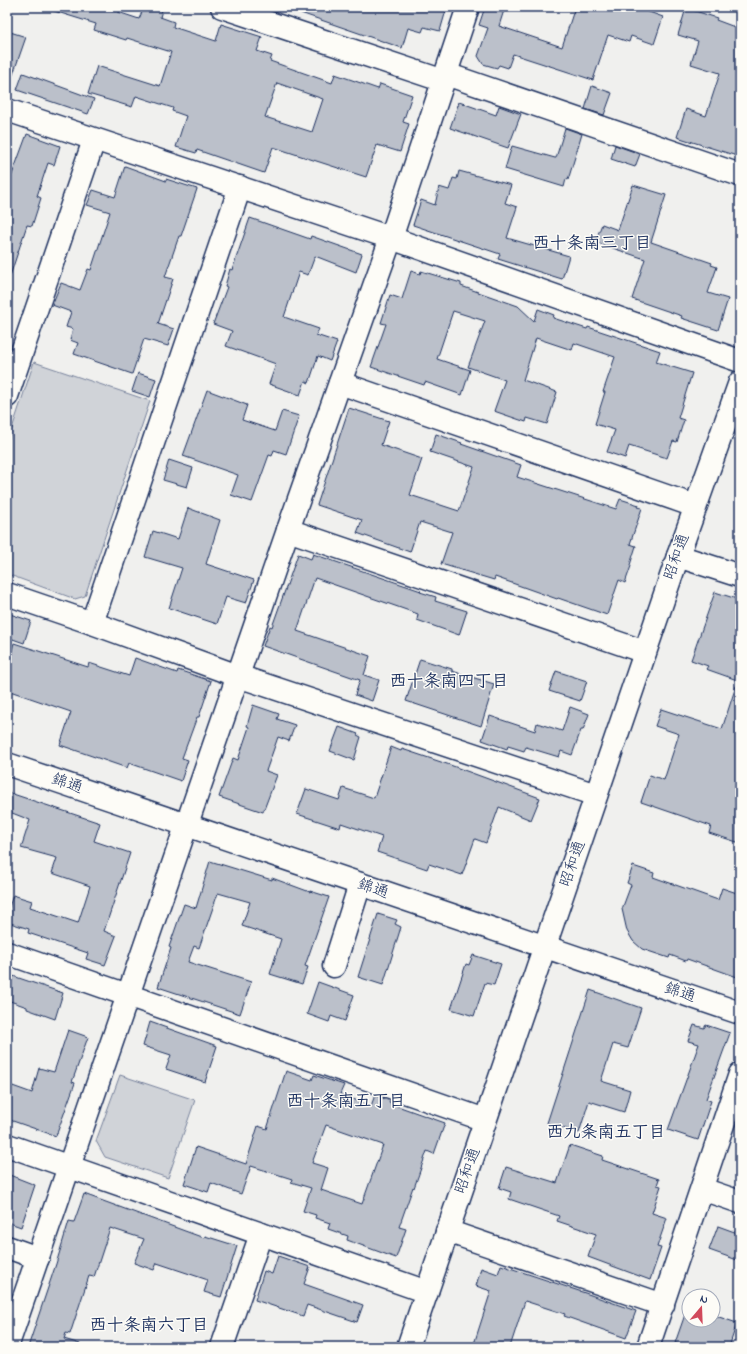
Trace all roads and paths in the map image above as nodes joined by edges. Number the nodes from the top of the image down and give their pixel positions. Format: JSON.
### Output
{"nodes":[{"id":1,"x":222,"y":7,"type":"edge"},
{"id":2,"x":468,"y":7,"type":"edge"},
{"id":3,"x":445,"y":77,"type":"junction"},
{"id":4,"x":7,"y":110,"type":"edge"},
{"id":5,"x":94,"y":140,"type":"junction"},
{"id":6,"x":740,"y":175,"type":"edge"},
{"id":7,"x":240,"y":187,"type":"junction"},
{"id":8,"x":390,"y":238,"type":"junction"},
{"id":9,"x":740,"y":361,"type":"edge"},
{"id":10,"x":740,"y":382,"type":"edge"},
{"id":11,"x":340,"y":383,"type":"junction"},
{"id":12,"x":7,"y":396,"type":"edge"},
{"id":13,"x":695,"y":506,"type":"junction"},
{"id":14,"x":288,"y":530,"type":"junction"},
{"id":15,"x":678,"y":556,"type":"junction"},
{"id":16,"x":740,"y":576,"type":"edge"},
{"id":17,"x":7,"y":594,"type":"edge"},
{"id":18,"x":92,"y":623,"type":"junction"},
{"id":19,"x":645,"y":652,"type":"junction"},
{"id":20,"x":238,"y":676,"type":"junction"},
{"id":21,"x":7,"y":764,"type":"edge"},
{"id":22,"x":596,"y":795,"type":"junction"},
{"id":23,"x":186,"y":824,"type":"junction"},
{"id":24,"x":360,"y":884,"type":"junction"},
{"id":25,"x":544,"y":948,"type":"junction"},
{"id":26,"x":7,"y":953,"type":"edge"},
{"id":27,"x":334,"y":966,"type":"dead end"},
{"id":28,"x":127,"y":996,"type":"junction"},
{"id":29,"x":740,"y":1013,"type":"edge"},
{"id":30,"x":740,"y":1074,"type":"edge"},
{"id":31,"x":485,"y":1120,"type":"junction"},
{"id":32,"x":7,"y":1145,"type":"edge"},
{"id":33,"x":69,"y":1166,"type":"junction"},
{"id":34,"x":702,"y":1189,"type":"junction"},
{"id":35,"x":740,"y":1202,"type":"edge"},
{"id":36,"x":447,"y":1231,"type":"junction"},
{"id":37,"x":261,"y":1234,"type":"junction"},
{"id":38,"x":7,"y":1247,"type":"edge"},
{"id":39,"x":38,"y":1258,"type":"junction"},
{"id":40,"x":427,"y":1292,"type":"junction"},
{"id":41,"x":663,"y":1305,"type":"junction"},
{"id":42,"x":7,"y":1347,"type":"edge"},
{"id":43,"x":222,"y":1347,"type":"edge"},
{"id":44,"x":408,"y":1347,"type":"edge"},
{"id":45,"x":648,"y":1347,"type":"edge"}],
"edges":[{"from":1,"to":3,"type":"street"},
{"from":2,"to":3,"type":"street"},
{"from":3,"to":6,"type":"street"},
{"from":3,"to":8,"type":"street"},
{"from":4,"to":5,"type":"street"},
{"from":5,"to":7,"type":"street"},
{"from":5,"to":12,"type":"street"},
{"from":7,"to":8,"type":"street"},
{"from":7,"to":18,"type":"street"},
{"from":8,"to":9,"type":"street"},
{"from":8,"to":11,"type":"street"},
{"from":10,"to":13,"type":"street","name":"昭和通"},
{"from":11,"to":13,"type":"street"},
{"from":11,"to":14,"type":"street"},
{"from":13,"to":15,"type":"street","name":"昭和通"},
{"from":14,"to":19,"type":"street"},
{"from":14,"to":20,"type":"street"},
{"from":15,"to":16,"type":"street"},
{"from":15,"to":19,"type":"street","name":"昭和通"},
{"from":17,"to":18,"type":"street"},
{"from":18,"to":20,"type":"street"},
{"from":19,"to":22,"type":"street","name":"昭和通"},
{"from":20,"to":22,"type":"street"},
{"from":20,"to":23,"type":"street"},
{"from":21,"to":23,"type":"street","name":"錦通"},
{"from":22,"to":25,"type":"street","name":"昭和通"},
{"from":23,"to":24,"type":"street","name":"錦通"},
{"from":23,"to":28,"type":"street"},
{"from":24,"to":25,"type":"street","name":"錦通"},
{"from":24,"to":27,"type":"street"},
{"from":25,"to":29,"type":"street","name":"錦通"},
{"from":25,"to":31,"type":"street","name":"昭和通"},
{"from":26,"to":28,"type":"street"},
{"from":28,"to":31,"type":"street"},
{"from":28,"to":33,"type":"street"},
{"from":30,"to":34,"type":"street"},
{"from":31,"to":36,"type":"street","name":"昭和通"},
{"from":32,"to":33,"type":"street"},
{"from":33,"to":37,"type":"street"},
{"from":33,"to":39,"type":"street"},
{"from":34,"to":35,"type":"street"},
{"from":34,"to":41,"type":"street"},
{"from":36,"to":40,"type":"street","name":"昭和通"},
{"from":36,"to":41,"type":"street"},
{"from":37,"to":40,"type":"street"},
{"from":37,"to":43,"type":"street"},
{"from":38,"to":39,"type":"street"},
{"from":39,"to":42,"type":"street"},
{"from":40,"to":44,"type":"street","name":"昭和通"},
{"from":41,"to":45,"type":"street"}]}
